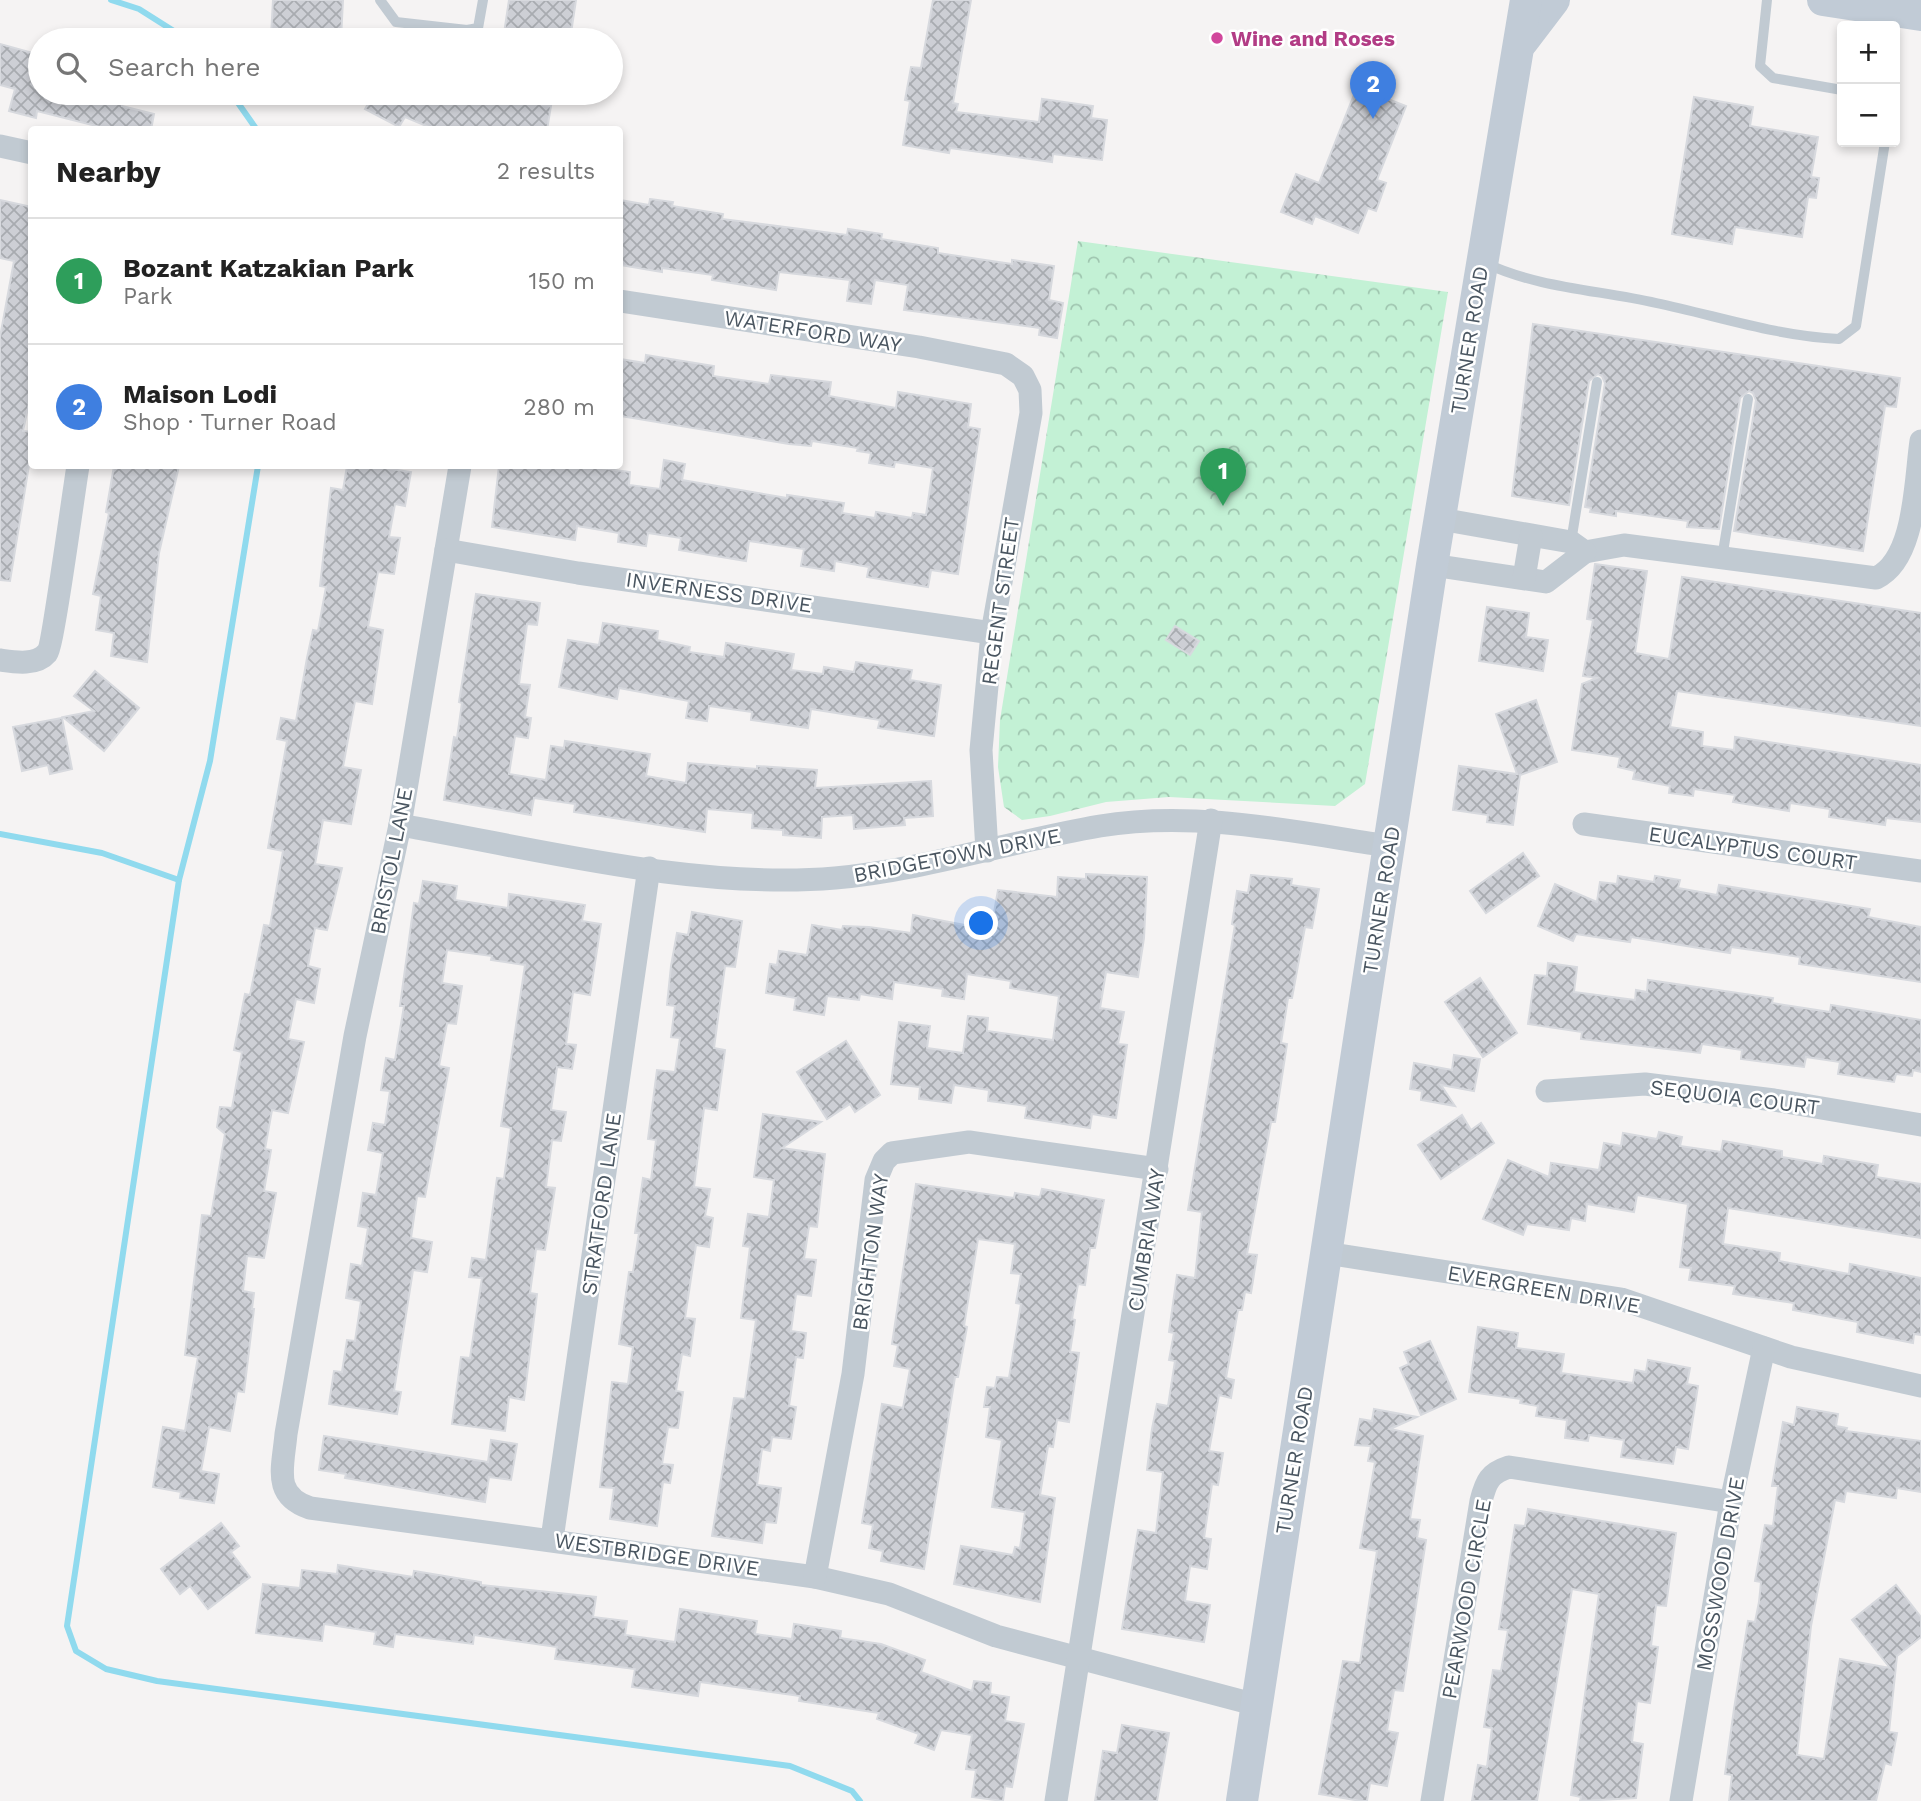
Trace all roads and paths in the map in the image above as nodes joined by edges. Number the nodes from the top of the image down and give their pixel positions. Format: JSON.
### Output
{"nodes":[{"id":1,"x":380,"y":0,"type":"edge"},
{"id":2,"x":483,"y":0,"type":"edge"},
{"id":3,"x":1526,"y":0,"type":"edge"},
{"id":4,"x":1554,"y":0,"type":"edge"},
{"id":5,"x":1767,"y":0,"type":"edge"},
{"id":6,"x":1823,"y":0,"type":"edge"},
{"id":7,"x":1921,"y":15,"type":"edge"},
{"id":8,"x":449,"y":28,"type":"edge"},
{"id":9,"x":478,"y":28,"type":"edge"},
{"id":10,"x":1518,"y":46,"type":"junction"},
{"id":11,"x":1837,"y":89,"type":"edge"},
{"id":12,"x":0,"y":146,"type":"edge"},
{"id":13,"x":1884,"y":147,"type":"edge"},
{"id":14,"x":28,"y":152,"type":"edge"},
{"id":15,"x":1482,"y":261,"type":"junction"},
{"id":16,"x":623,"y":300,"type":"edge"},
{"id":17,"x":1006,"y":364,"type":"joint"},
{"id":18,"x":1597,"y":382,"type":"dead end"},
{"id":19,"x":1748,"y":399,"type":"dead end"},
{"id":20,"x":1921,"y":441,"type":"edge"},
{"id":21,"x":77,"y":469,"type":"edge"},
{"id":22,"x":460,"y":469,"type":"edge"},
{"id":23,"x":1440,"y":519,"type":"junction"},
{"id":24,"x":1531,"y":536,"type":"junction"},
{"id":25,"x":1578,"y":547,"type":"junction"},
{"id":26,"x":446,"y":550,"type":"junction"},
{"id":27,"x":1722,"y":558,"type":"junction"},
{"id":28,"x":1432,"y":565,"type":"junction"},
{"id":29,"x":1524,"y":578,"type":"junction"},
{"id":30,"x":992,"y":633,"type":"junction"},
{"id":31,"x":0,"y":660,"type":"edge"},
{"id":32,"x":1211,"y":820,"type":"junction"},
{"id":33,"x":1584,"y":824,"type":"dead end"},
{"id":34,"x":400,"y":825,"type":"junction"},
{"id":35,"x":1389,"y":846,"type":"junction"},
{"id":36,"x":987,"y":851,"type":"junction"},
{"id":37,"x":649,"y":868,"type":"junction"},
{"id":38,"x":1921,"y":871,"type":"edge"},
{"id":39,"x":1547,"y":1091,"type":"dead end"},
{"id":40,"x":1921,"y":1125,"type":"edge"},
{"id":41,"x":1157,"y":1169,"type":"junction"},
{"id":42,"x":1326,"y":1253,"type":"junction"},
{"id":43,"x":317,"y":1255,"type":"joint"},
{"id":44,"x":1764,"y":1348,"type":"junction"},
{"id":45,"x":1921,"y":1386,"type":"edge"},
{"id":46,"x":1731,"y":1502,"type":"junction"},
{"id":47,"x":552,"y":1539,"type":"junction"},
{"id":48,"x":815,"y":1577,"type":"junction"},
{"id":49,"x":1080,"y":1660,"type":"junction"},
{"id":50,"x":1257,"y":1705,"type":"junction"},
{"id":51,"x":1056,"y":1801,"type":"edge"},
{"id":52,"x":1242,"y":1801,"type":"edge"},
{"id":53,"x":1432,"y":1801,"type":"edge"},
{"id":54,"x":1681,"y":1801,"type":"edge"}],
"edges":[{"from":1,"to":8,"type":"lane"},
{"from":2,"to":9,"type":"lane"},
{"from":3,"to":10,"type":"main road","name":"TURNER ROAD"},
{"from":4,"to":10,"type":"main road"},
{"from":5,"to":11,"type":"lane"},
{"from":6,"to":7,"type":"main road"},
{"from":10,"to":15,"type":"main road","name":"TURNER ROAD"},
{"from":12,"to":14,"type":"street"},
{"from":13,"to":15,"type":"lane"},
{"from":15,"to":23,"type":"main road","name":"TURNER ROAD"},
{"from":16,"to":17,"type":"street","name":"WATERFORD WAY"},
{"from":17,"to":30,"type":"street","name":"REGENT STREET"},
{"from":18,"to":25,"type":"lane"},
{"from":19,"to":27,"type":"lane"},
{"from":20,"to":27,"type":"street"},
{"from":21,"to":31,"type":"street"},
{"from":22,"to":26,"type":"street","name":"BRISTOL LANE"},
{"from":23,"to":24,"type":"street"},
{"from":23,"to":28,"type":"main road","name":"TURNER ROAD"},
{"from":24,"to":25,"type":"street"},
{"from":24,"to":29,"type":"street"},
{"from":25,"to":27,"type":"street"},
{"from":25,"to":29,"type":"street"},
{"from":26,"to":30,"type":"street","name":"INVERNESS DRIVE"},
{"from":26,"to":34,"type":"street","name":"BRISTOL LANE"},
{"from":28,"to":29,"type":"street"},
{"from":28,"to":35,"type":"main road","name":"TURNER ROAD"},
{"from":30,"to":36,"type":"street","name":"REGENT STREET"},
{"from":32,"to":35,"type":"street","name":"BRIDGETOWN DRIVE"},
{"from":32,"to":36,"type":"street","name":"BRIDGETOWN DRIVE"},
{"from":32,"to":41,"type":"street","name":"CUMBRIA WAY"},
{"from":33,"to":38,"type":"street","name":"EUCALYPTUS COURT"},
{"from":34,"to":37,"type":"street","name":"BRIDGETOWN DRIVE"},
{"from":34,"to":43,"type":"street","name":"BRISTOL LANE"},
{"from":35,"to":42,"type":"main road","name":"TURNER ROAD"},
{"from":36,"to":37,"type":"street","name":"BRIDGETOWN DRIVE"},
{"from":37,"to":47,"type":"street","name":"STRATFORD LANE"},
{"from":39,"to":40,"type":"street","name":"SEQUOIA COURT"},
{"from":41,"to":48,"type":"street","name":"BRIGHTON WAY"},
{"from":41,"to":49,"type":"street","name":"CUMBRIA WAY"},
{"from":42,"to":44,"type":"street","name":"EVERGREEN DRIVE"},
{"from":42,"to":50,"type":"main road","name":"TURNER ROAD"},
{"from":43,"to":47,"type":"street","name":"WESTBRIDGE DRIVE"},
{"from":44,"to":45,"type":"street","name":"EVERGREEN DRIVE"},
{"from":44,"to":46,"type":"street","name":"MOSSWOOD DRIVE"},
{"from":46,"to":53,"type":"street","name":"PEARWOOD CIRCLE"},
{"from":46,"to":54,"type":"street","name":"MOSSWOOD DRIVE"},
{"from":47,"to":48,"type":"street","name":"WESTBRIDGE DRIVE"},
{"from":48,"to":49,"type":"street","name":"WESTBRIDGE DRIVE"},
{"from":49,"to":50,"type":"street","name":"WESTBRIDGE DRIVE"},
{"from":49,"to":51,"type":"street","name":"CUMBRIA WAY"},
{"from":50,"to":52,"type":"main road","name":"TURNER ROAD"}]}
